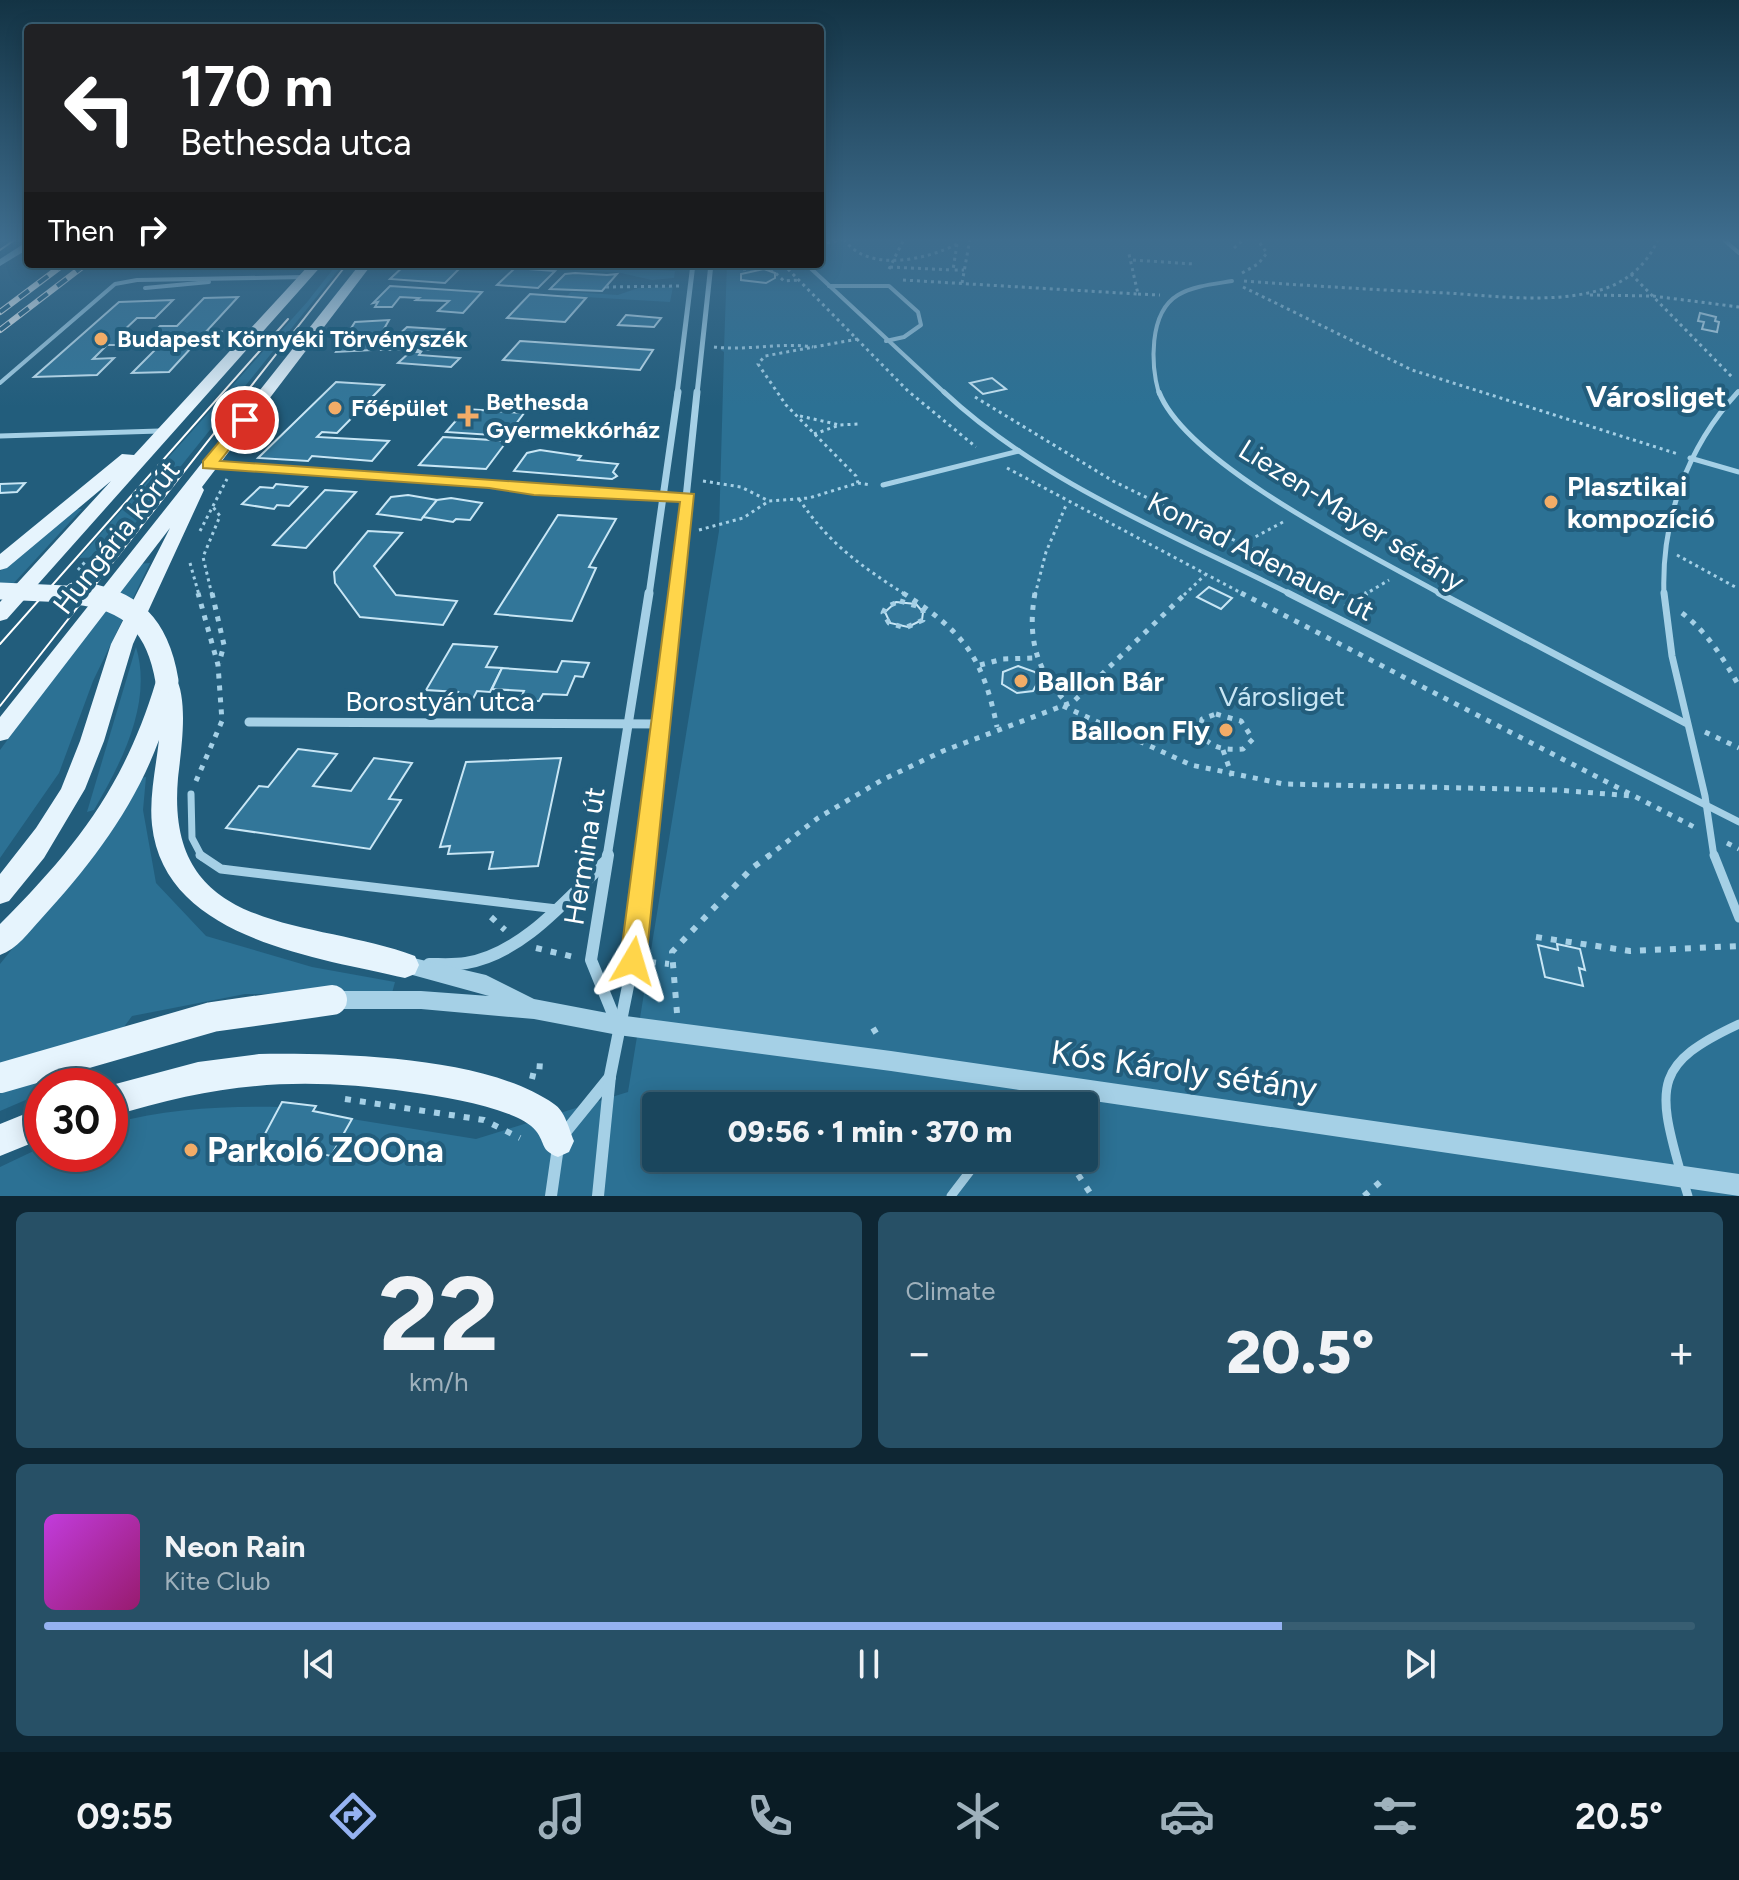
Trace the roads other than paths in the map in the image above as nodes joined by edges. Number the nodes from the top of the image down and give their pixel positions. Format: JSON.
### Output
{"nodes":[{"id":1,"x":102,"y":295,"type":"edge"},
{"id":2,"x":289,"y":295,"type":"edge"},
{"id":3,"x":342,"y":295,"type":"edge"},
{"id":4,"x":688,"y":295,"type":"edge"},
{"id":5,"x":707,"y":295,"type":"edge"},
{"id":6,"x":838,"y":295,"type":"edge"},
{"id":7,"x":899,"y":295,"type":"edge"},
{"id":8,"x":1180,"y":295,"type":"edge"},
{"id":9,"x":886,"y":341,"type":"junction"},
{"id":10,"x":0,"y":383,"type":"edge"},
{"id":11,"x":1739,"y":391,"type":"edge"},
{"id":12,"x":186,"y":409,"type":"junction"},
{"id":13,"x":159,"y":431,"type":"junction"},
{"id":14,"x":0,"y":436,"type":"edge"},
{"id":15,"x":1019,"y":451,"type":"junction"},
{"id":16,"x":1690,"y":458,"type":"junction"},
{"id":17,"x":204,"y":470,"type":"junction"},
{"id":18,"x":1739,"y":472,"type":"edge"},
{"id":19,"x":883,"y":485,"type":"dead end"},
{"id":20,"x":688,"y":498,"type":"junction"},
{"id":21,"x":664,"y":499,"type":"junction"},
{"id":22,"x":0,"y":564,"type":"edge"},
{"id":23,"x":0,"y":591,"type":"edge"},
{"id":24,"x":0,"y":614,"type":"edge"},
{"id":25,"x":167,"y":681,"type":"junction"},
{"id":26,"x":249,"y":722,"type":"dead end"},
{"id":27,"x":631,"y":724,"type":"junction"},
{"id":28,"x":662,"y":724,"type":"junction"},
{"id":29,"x":1687,"y":724,"type":"junction"},
{"id":30,"x":0,"y":733,"type":"edge"},
{"id":31,"x":191,"y":794,"type":"road end"},
{"id":32,"x":1708,"y":806,"type":"junction"},
{"id":33,"x":1739,"y":822,"type":"edge"},
{"id":34,"x":605,"y":862,"type":"junction"},
{"id":35,"x":0,"y":893,"type":"edge"},
{"id":36,"x":557,"y":909,"type":"junction"},
{"id":37,"x":1739,"y":918,"type":"edge"},
{"id":38,"x":5,"y":938,"type":"edge"},
{"id":39,"x":405,"y":965,"type":"junction"},
{"id":40,"x":332,"y":1000,"type":"joint"},
{"id":41,"x":534,"y":1009,"type":"junction"},
{"id":42,"x":1739,"y":1024,"type":"edge"},
{"id":43,"x":618,"y":1025,"type":"junction"},
{"id":44,"x":610,"y":1076,"type":"junction"},
{"id":45,"x":0,"y":1078,"type":"edge"},
{"id":46,"x":1075,"y":1088,"type":"junction"},
{"id":47,"x":1068,"y":1092,"type":"edge"},
{"id":48,"x":128,"y":1095,"type":"edge"},
{"id":49,"x":24,"y":1130,"type":"edge"},
{"id":50,"x":0,"y":1140,"type":"edge"},
{"id":51,"x":558,"y":1141,"type":"junction"},
{"id":52,"x":969,"y":1172,"type":"edge"},
{"id":53,"x":1739,"y":1186,"type":"edge"},
{"id":54,"x":1685,"y":1187,"type":"edge"},
{"id":55,"x":551,"y":1196,"type":"edge"},
{"id":56,"x":598,"y":1196,"type":"edge"},
{"id":57,"x":951,"y":1196,"type":"edge"}],
"edges":[{"from":1,"to":10,"type":"lane"},
{"from":2,"to":12,"type":"main road","name":"Hungária körút"},
{"from":3,"to":17,"type":"main road","name":"Hungária körút"},
{"from":4,"to":21,"type":"street","name":"Hermina út"},
{"from":5,"to":20,"type":"street"},
{"from":6,"to":9,"type":"lane","name":"Konrad Adenauer út"},
{"from":7,"to":9,"type":"lane"},
{"from":8,"to":29,"type":"lane","name":"Liezen-Mayer sétány"},
{"from":9,"to":15,"type":"lane","name":"Konrad Adenauer út"},
{"from":11,"to":16,"type":"lane"},
{"from":12,"to":13,"type":"main road"},
{"from":12,"to":24,"type":"main road","name":"Hungária körút"},
{"from":13,"to":14,"type":"lane"},
{"from":13,"to":22,"type":"main road"},
{"from":15,"to":19,"type":"lane"},
{"from":15,"to":32,"type":"lane","name":"Konrad Adenauer út"},
{"from":16,"to":18,"type":"lane"},
{"from":16,"to":29,"type":"lane"},
{"from":17,"to":21,"type":"street"},
{"from":17,"to":30,"type":"main road","name":"Hungária körút"},
{"from":17,"to":35,"type":"main road"},
{"from":20,"to":21,"type":"street"},
{"from":20,"to":28,"type":"street"},
{"from":21,"to":27,"type":"street","name":"Hermina út"},
{"from":23,"to":25,"type":"main road","bridge":true},
{"from":25,"to":38,"type":"main road"},
{"from":25,"to":39,"type":"main road"},
{"from":26,"to":27,"type":"street","name":"Borostyán utca"},
{"from":27,"to":28,"type":"street","name":"Borostyán utca"},
{"from":27,"to":34,"type":"street","name":"Hermina út"},
{"from":28,"to":43,"type":"street"},
{"from":29,"to":32,"type":"lane"},
{"from":31,"to":36,"type":"lane"},
{"from":32,"to":33,"type":"lane","name":"Konrad Adenauer út"},
{"from":32,"to":37,"type":"lane"},
{"from":34,"to":36,"type":"street"},
{"from":34,"to":43,"type":"street","name":"Hermina út"},
{"from":36,"to":39,"type":"street"},
{"from":39,"to":41,"type":"street"},
{"from":40,"to":41,"type":"street"},
{"from":40,"to":45,"type":"main road","bridge":true},
{"from":41,"to":43,"type":"street","name":"Kós Károly sétány"},
{"from":42,"to":54,"type":"lane"},
{"from":43,"to":44,"type":"street"},
{"from":43,"to":46,"type":"street","name":"Kós Károly sétány"},
{"from":44,"to":51,"type":"street"},
{"from":44,"to":56,"type":"street"},
{"from":46,"to":47,"type":"lane"},
{"from":46,"to":54,"type":"street","name":"Kós Károly sétány"},
{"from":48,"to":51,"type":"main road"},
{"from":49,"to":50,"type":"main road"},
{"from":51,"to":55,"type":"street"},
{"from":52,"to":57,"type":"lane"},
{"from":53,"to":54,"type":"street","name":"Kós Károly sétány"}]}
